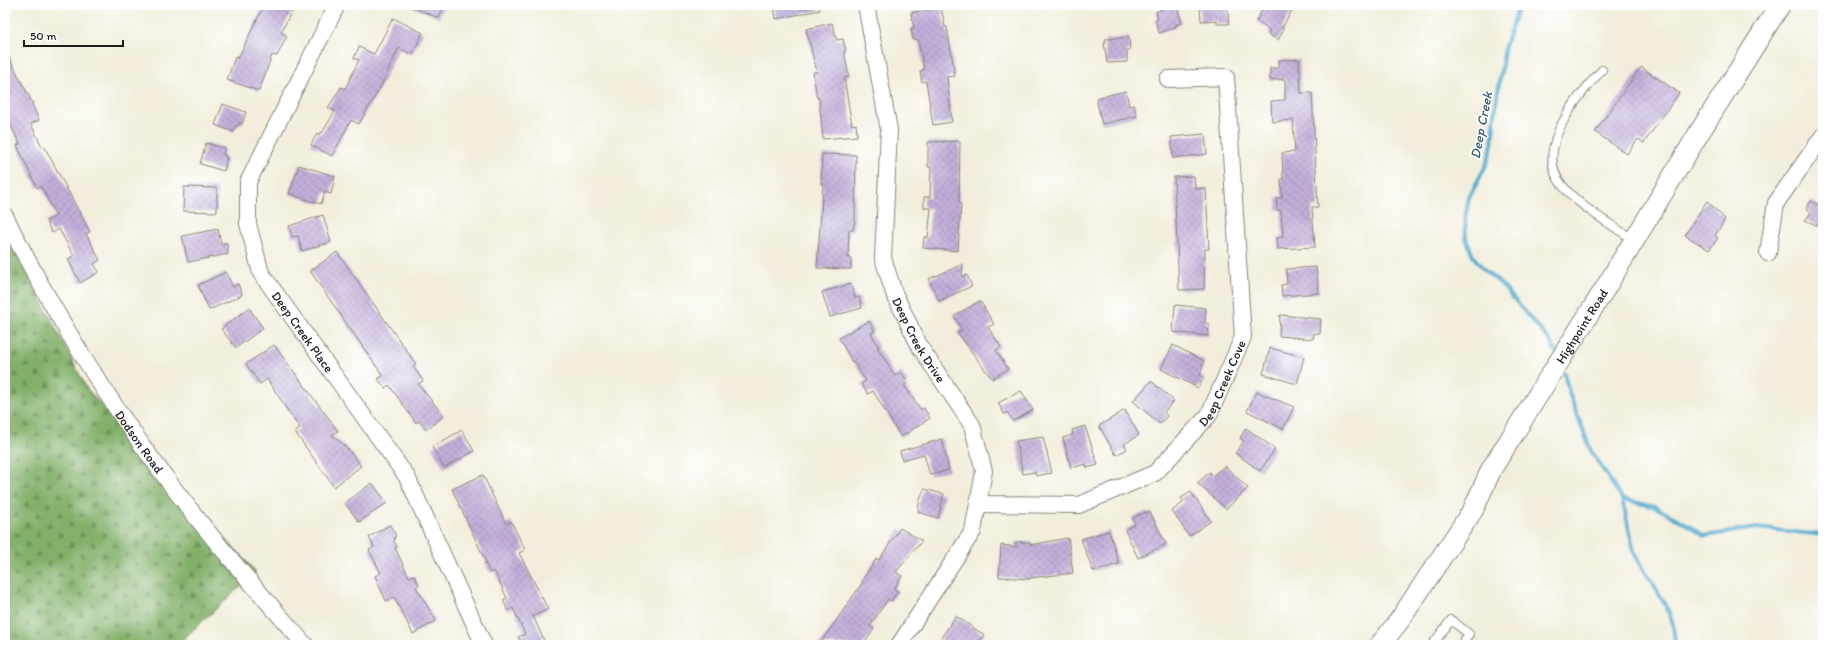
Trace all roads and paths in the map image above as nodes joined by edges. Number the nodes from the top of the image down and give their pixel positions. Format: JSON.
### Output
{"nodes":[{"id":1,"x":337,"y":5,"type":"edge"},
{"id":2,"x":866,"y":5,"type":"edge"},
{"id":3,"x":1780,"y":5,"type":"edge"},
{"id":4,"x":1602,"y":70,"type":"dead end"},
{"id":5,"x":1168,"y":79,"type":"dead end"},
{"id":6,"x":1823,"y":136,"type":"edge"},
{"id":7,"x":5,"y":216,"type":"edge"},
{"id":8,"x":1634,"y":240,"type":"junction"},
{"id":9,"x":1768,"y":253,"type":"dead end"},
{"id":10,"x":978,"y":504,"type":"junction"},
{"id":11,"x":1386,"y":641,"type":"edge"},
{"id":12,"x":305,"y":645,"type":"edge"},
{"id":13,"x":484,"y":645,"type":"edge"},
{"id":14,"x":898,"y":645,"type":"edge"},
{"id":15,"x":1432,"y":645,"type":"edge"},
{"id":16,"x":1461,"y":645,"type":"edge"}],
"edges":[{"from":1,"to":13,"type":"street","name":"Deep Creek Place"},
{"from":2,"to":10,"type":"street","name":"Deep Creek Drive"},
{"from":3,"to":8,"type":"street","name":"Highpoint Road"},
{"from":4,"to":8,"type":"lane"},
{"from":5,"to":10,"type":"street","name":"Deep Creek Cove"},
{"from":6,"to":9,"type":"street"},
{"from":7,"to":12,"type":"street","name":"Dodson Road"},
{"from":8,"to":11,"type":"street","name":"Highpoint Road"},
{"from":10,"to":14,"type":"street","name":"Deep Creek Drive"},
{"from":15,"to":16,"type":"lane"}]}
